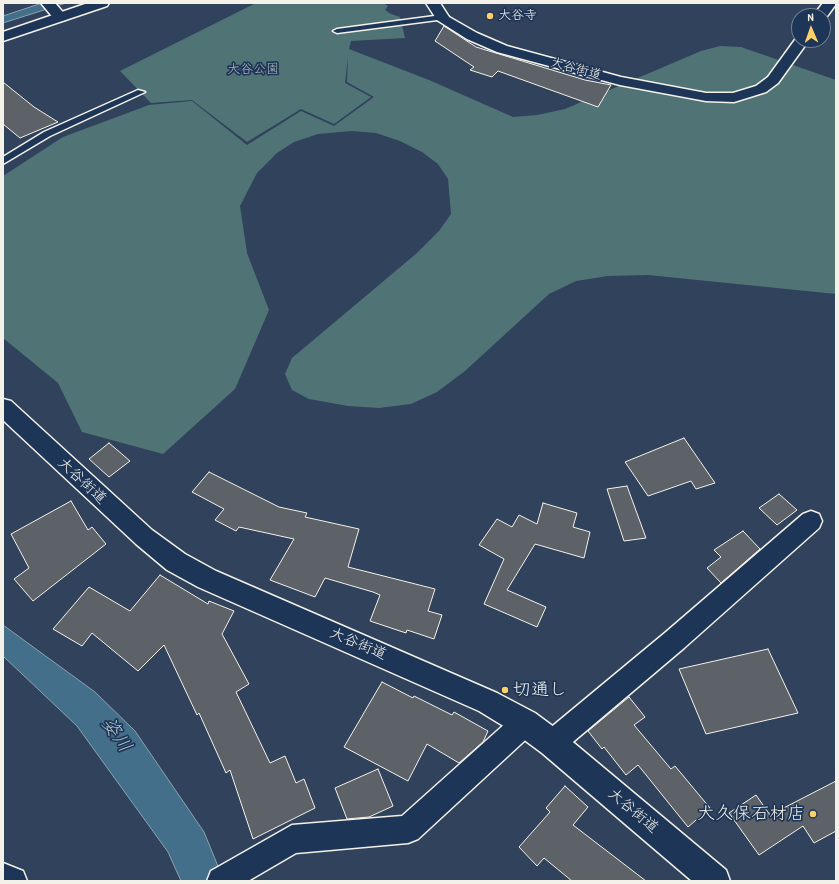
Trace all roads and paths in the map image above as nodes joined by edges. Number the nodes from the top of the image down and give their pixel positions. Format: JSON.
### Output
{"nodes":[{"id":1,"x":102,"y":3,"type":"edge"},
{"id":2,"x":433,"y":3,"type":"edge"},
{"id":3,"x":54,"y":10,"type":"edge"},
{"id":4,"x":442,"y":17,"type":"junction"},
{"id":5,"x":337,"y":31,"type":"dead end"},
{"id":6,"x":3,"y":37,"type":"edge"},
{"id":7,"x":796,"y":48,"type":"edge"},
{"id":8,"x":141,"y":92,"type":"dead end"},
{"id":9,"x":3,"y":161,"type":"edge"},
{"id":10,"x":3,"y":407,"type":"edge"},
{"id":11,"x":811,"y":521,"type":"dead end"},
{"id":12,"x":525,"y":723,"type":"junction"},
{"id":13,"x":552,"y":742,"type":"junction"},
{"id":14,"x":3,"y":877,"type":"edge"},
{"id":15,"x":13,"y":881,"type":"edge"},
{"id":16,"x":221,"y":881,"type":"edge"},
{"id":17,"x":715,"y":881,"type":"edge"}],
"edges":[{"from":1,"to":3,"type":"main road"},
{"from":2,"to":4,"type":"main road","name":"大谷街道"},
{"from":3,"to":6,"type":"main road"},
{"from":4,"to":5,"type":"lane"},
{"from":4,"to":7,"type":"street","name":"大谷街道"},
{"from":8,"to":9,"type":"lane"},
{"from":10,"to":12,"type":"main road","name":"大谷街道"},
{"from":11,"to":13,"type":"street"},
{"from":12,"to":13,"type":"main road","name":"大谷街道"},
{"from":12,"to":16,"type":"street"},
{"from":13,"to":17,"type":"main road","name":"大谷街道"},
{"from":14,"to":15,"type":"street"}]}
